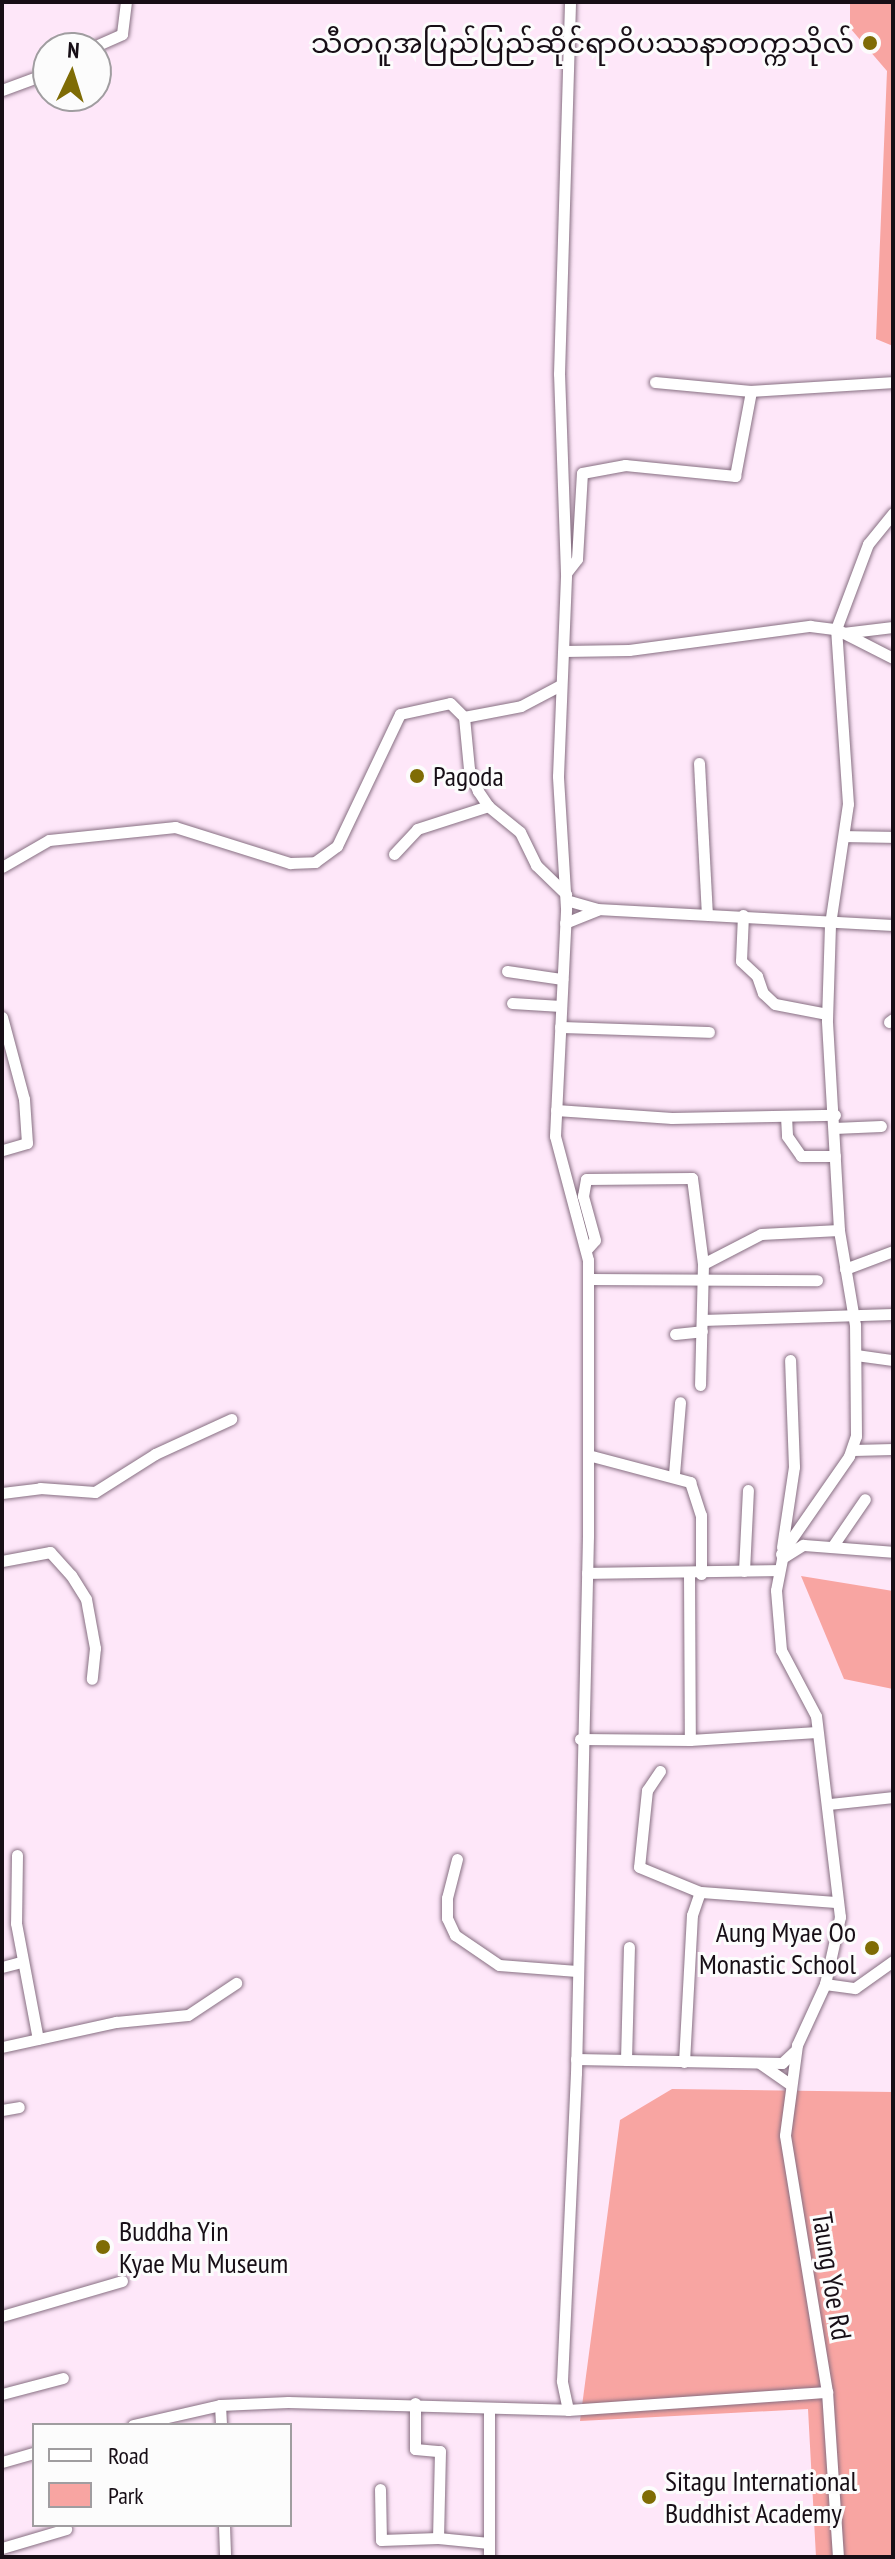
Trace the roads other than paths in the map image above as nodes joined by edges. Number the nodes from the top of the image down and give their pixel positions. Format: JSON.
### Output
{"nodes":[{"id":1,"x":126,"y":2,"type":"edge"},
{"id":2,"x":570,"y":2,"type":"edge"},
{"id":3,"x":112,"y":39,"type":"edge"},
{"id":4,"x":32,"y":79,"type":"edge"},
{"id":5,"x":2,"y":90,"type":"edge"},
{"id":6,"x":655,"y":382,"type":"dead end"},
{"id":7,"x":893,"y":382,"type":"edge"},
{"id":8,"x":751,"y":391,"type":"junction"},
{"id":9,"x":893,"y":513,"type":"edge"},
{"id":10,"x":566,"y":573,"type":"junction"},
{"id":11,"x":893,"y":627,"type":"edge"},
{"id":12,"x":839,"y":631,"type":"junction"},
{"id":13,"x":564,"y":651,"type":"junction"},
{"id":14,"x":893,"y":658,"type":"edge"},
{"id":15,"x":559,"y":686,"type":"junction"},
{"id":16,"x":464,"y":717,"type":"junction"},
{"id":17,"x":699,"y":763,"type":"dead end"},
{"id":18,"x":488,"y":806,"type":"junction"},
{"id":19,"x":845,"y":836,"type":"junction"},
{"id":20,"x":893,"y":837,"type":"edge"},
{"id":21,"x":394,"y":854,"type":"dead end"},
{"id":22,"x":2,"y":867,"type":"edge"},
{"id":23,"x":566,"y":897,"type":"junction"},
{"id":24,"x":597,"y":909,"type":"junction"},
{"id":25,"x":707,"y":914,"type":"junction"},
{"id":26,"x":743,"y":915,"type":"junction"},
{"id":27,"x":565,"y":923,"type":"junction"},
{"id":28,"x":830,"y":924,"type":"junction"},
{"id":29,"x":893,"y":925,"type":"edge"},
{"id":30,"x":507,"y":971,"type":"dead end"},
{"id":31,"x":562,"y":979,"type":"junction"},
{"id":32,"x":512,"y":1003,"type":"dead end"},
{"id":33,"x":561,"y":1006,"type":"junction"},
{"id":34,"x":827,"y":1014,"type":"junction"},
{"id":35,"x":2,"y":1017,"type":"edge"},
{"id":36,"x":560,"y":1027,"type":"junction"},
{"id":37,"x":709,"y":1032,"type":"dead end"},
{"id":38,"x":556,"y":1110,"type":"junction"},
{"id":39,"x":786,"y":1116,"type":"junction"},
{"id":40,"x":835,"y":1122,"type":"junction"},
{"id":41,"x":881,"y":1126,"type":"dead end"},
{"id":42,"x":2,"y":1150,"type":"edge"},
{"id":43,"x":835,"y":1156,"type":"junction"},
{"id":44,"x":839,"y":1230,"type":"junction"},
{"id":45,"x":586,"y":1250,"type":"junction"},
{"id":46,"x":893,"y":1251,"type":"edge"},
{"id":47,"x":703,"y":1264,"type":"junction"},
{"id":48,"x":845,"y":1269,"type":"junction"},
{"id":49,"x":588,"y":1279,"type":"junction"},
{"id":50,"x":817,"y":1280,"type":"dead end"},
{"id":51,"x":703,"y":1282,"type":"junction"},
{"id":52,"x":893,"y":1314,"type":"edge"},
{"id":53,"x":853,"y":1317,"type":"junction"},
{"id":54,"x":702,"y":1326,"type":"junction"},
{"id":55,"x":675,"y":1334,"type":"dead end"},
{"id":56,"x":856,"y":1355,"type":"junction"},
{"id":57,"x":790,"y":1360,"type":"dead end"},
{"id":58,"x":893,"y":1360,"type":"edge"},
{"id":59,"x":700,"y":1385,"type":"dead end"},
{"id":60,"x":680,"y":1402,"type":"dead end"},
{"id":61,"x":231,"y":1419,"type":"dead end"},
{"id":62,"x":893,"y":1449,"type":"edge"},
{"id":63,"x":853,"y":1450,"type":"junction"},
{"id":64,"x":588,"y":1455,"type":"junction"},
{"id":65,"x":674,"y":1474,"type":"junction"},
{"id":66,"x":748,"y":1490,"type":"dead end"},
{"id":67,"x":2,"y":1493,"type":"edge"},
{"id":68,"x":865,"y":1499,"type":"dead end"},
{"id":69,"x":832,"y":1547,"type":"junction"},
{"id":70,"x":893,"y":1552,"type":"edge"},
{"id":71,"x":780,"y":1560,"type":"junction"},
{"id":72,"x":2,"y":1561,"type":"edge"},
{"id":73,"x":744,"y":1571,"type":"junction"},
{"id":74,"x":587,"y":1573,"type":"junction"},
{"id":75,"x":695,"y":1574,"type":"junction"},
{"id":76,"x":92,"y":1679,"type":"dead end"},
{"id":77,"x":817,"y":1732,"type":"junction"},
{"id":78,"x":580,"y":1739,"type":"junction"},
{"id":79,"x":690,"y":1740,"type":"junction"},
{"id":80,"x":660,"y":1771,"type":"dead end"},
{"id":81,"x":893,"y":1797,"type":"edge"},
{"id":82,"x":829,"y":1804,"type":"junction"},
{"id":83,"x":17,"y":1855,"type":"dead end"},
{"id":84,"x":457,"y":1859,"type":"dead end"},
{"id":85,"x":700,"y":1892,"type":"junction"},
{"id":86,"x":837,"y":1902,"type":"junction"},
{"id":87,"x":629,"y":1947,"type":"dead end"},
{"id":88,"x":893,"y":1961,"type":"edge"},
{"id":89,"x":21,"y":1962,"type":"junction"},
{"id":90,"x":2,"y":1967,"type":"edge"},
{"id":91,"x":577,"y":1971,"type":"junction"},
{"id":92,"x":236,"y":1983,"type":"dead end"},
{"id":93,"x":825,"y":1984,"type":"junction"},
{"id":94,"x":38,"y":2039,"type":"junction"},
{"id":95,"x":797,"y":2045,"type":"junction"},
{"id":96,"x":2,"y":2047,"type":"edge"},
{"id":97,"x":576,"y":2059,"type":"junction"},
{"id":98,"x":626,"y":2060,"type":"junction"},
{"id":99,"x":684,"y":2062,"type":"junction"},
{"id":100,"x":757,"y":2062,"type":"junction"},
{"id":101,"x":790,"y":2084,"type":"junction"},
{"id":102,"x":19,"y":2107,"type":"dead end"},
{"id":103,"x":2,"y":2110,"type":"edge"},
{"id":104,"x":122,"y":2281,"type":"dead end"},
{"id":105,"x":2,"y":2316,"type":"edge"},
{"id":106,"x":63,"y":2378,"type":"dead end"},
{"id":107,"x":827,"y":2392,"type":"junction"},
{"id":108,"x":2,"y":2394,"type":"edge"},
{"id":109,"x":415,"y":2403,"type":"junction"},
{"id":110,"x":220,"y":2405,"type":"junction"},
{"id":111,"x":489,"y":2408,"type":"junction"},
{"id":112,"x":568,"y":2410,"type":"junction"},
{"id":113,"x":142,"y":2423,"type":"edge"},
{"id":114,"x":221,"y":2423,"type":"edge"},
{"id":115,"x":32,"y":2454,"type":"edge"},
{"id":116,"x":2,"y":2462,"type":"edge"},
{"id":117,"x":380,"y":2489,"type":"dead end"},
{"id":118,"x":224,"y":2527,"type":"edge"},
{"id":119,"x":66,"y":2529,"type":"dead end"},
{"id":120,"x":438,"y":2538,"type":"junction"},
{"id":121,"x":489,"y":2543,"type":"junction"},
{"id":122,"x":2,"y":2548,"type":"edge"},
{"id":123,"x":225,"y":2557,"type":"edge"},
{"id":124,"x":489,"y":2557,"type":"edge"},
{"id":125,"x":838,"y":2557,"type":"edge"}],
"edges":[{"from":1,"to":3,"type":"street"},
{"from":2,"to":10,"type":"street"},
{"from":4,"to":5,"type":"street"},
{"from":6,"to":8,"type":"street"},
{"from":7,"to":8,"type":"street"},
{"from":8,"to":10,"type":"street"},
{"from":9,"to":12,"type":"street"},
{"from":10,"to":13,"type":"street"},
{"from":11,"to":12,"type":"street"},
{"from":12,"to":13,"type":"street"},
{"from":12,"to":14,"type":"street"},
{"from":12,"to":19,"type":"street"},
{"from":13,"to":15,"type":"street"},
{"from":15,"to":16,"type":"street"},
{"from":15,"to":23,"type":"street"},
{"from":16,"to":18,"type":"street"},
{"from":16,"to":22,"type":"street"},
{"from":17,"to":25,"type":"street"},
{"from":18,"to":21,"type":"street"},
{"from":18,"to":23,"type":"street"},
{"from":19,"to":20,"type":"street"},
{"from":19,"to":28,"type":"street"},
{"from":23,"to":24,"type":"street"},
{"from":23,"to":27,"type":"street"},
{"from":24,"to":25,"type":"street"},
{"from":24,"to":27,"type":"street"},
{"from":25,"to":26,"type":"street"},
{"from":26,"to":28,"type":"street"},
{"from":26,"to":34,"type":"street"},
{"from":27,"to":31,"type":"street"},
{"from":28,"to":29,"type":"street"},
{"from":28,"to":34,"type":"street"},
{"from":30,"to":31,"type":"street"},
{"from":31,"to":33,"type":"street"},
{"from":32,"to":33,"type":"street"},
{"from":33,"to":36,"type":"street"},
{"from":34,"to":40,"type":"street"},
{"from":35,"to":42,"type":"street"},
{"from":36,"to":37,"type":"street"},
{"from":36,"to":38,"type":"street"},
{"from":38,"to":39,"type":"street"},
{"from":38,"to":45,"type":"street"},
{"from":39,"to":40,"type":"street"},
{"from":39,"to":43,"type":"street"},
{"from":40,"to":41,"type":"street"},
{"from":40,"to":43,"type":"street"},
{"from":43,"to":44,"type":"street"},
{"from":44,"to":47,"type":"street"},
{"from":44,"to":48,"type":"street"},
{"from":45,"to":47,"type":"street"},
{"from":45,"to":49,"type":"street"},
{"from":46,"to":48,"type":"street"},
{"from":47,"to":51,"type":"street"},
{"from":48,"to":53,"type":"street"},
{"from":49,"to":51,"type":"street"},
{"from":49,"to":64,"type":"street"},
{"from":50,"to":51,"type":"street"},
{"from":51,"to":54,"type":"street"},
{"from":52,"to":53,"type":"street"},
{"from":53,"to":54,"type":"street"},
{"from":53,"to":56,"type":"street"},
{"from":54,"to":55,"type":"street"},
{"from":54,"to":59,"type":"street"},
{"from":56,"to":58,"type":"street"},
{"from":56,"to":63,"type":"street"},
{"from":57,"to":71,"type":"street"},
{"from":60,"to":65,"type":"street"},
{"from":61,"to":67,"type":"street"},
{"from":62,"to":63,"type":"street"},
{"from":63,"to":71,"type":"street"},
{"from":64,"to":65,"type":"street"},
{"from":64,"to":74,"type":"street"},
{"from":65,"to":75,"type":"street"},
{"from":66,"to":73,"type":"street"},
{"from":68,"to":69,"type":"street"},
{"from":69,"to":70,"type":"street"},
{"from":69,"to":71,"type":"street"},
{"from":71,"to":73,"type":"street"},
{"from":71,"to":77,"type":"street"},
{"from":72,"to":76,"type":"street"},
{"from":73,"to":75,"type":"street"},
{"from":74,"to":75,"type":"street"},
{"from":74,"to":78,"type":"street"},
{"from":75,"to":79,"type":"street"},
{"from":77,"to":79,"type":"street"},
{"from":77,"to":82,"type":"street"},
{"from":78,"to":79,"type":"street"},
{"from":78,"to":91,"type":"street"},
{"from":80,"to":85,"type":"street"},
{"from":81,"to":82,"type":"street"},
{"from":82,"to":86,"type":"street"},
{"from":83,"to":89,"type":"street"},
{"from":84,"to":91,"type":"street"},
{"from":85,"to":86,"type":"street"},
{"from":85,"to":99,"type":"street"},
{"from":86,"to":93,"type":"street"},
{"from":87,"to":98,"type":"street"},
{"from":88,"to":93,"type":"street"},
{"from":89,"to":90,"type":"street"},
{"from":89,"to":94,"type":"street"},
{"from":91,"to":97,"type":"street"},
{"from":92,"to":94,"type":"street"},
{"from":93,"to":95,"type":"street","name":"Taung Yoe Rd"},
{"from":94,"to":96,"type":"street"},
{"from":95,"to":100,"type":"street"},
{"from":95,"to":101,"type":"street","name":"Taung Yoe Rd"},
{"from":97,"to":98,"type":"street"},
{"from":97,"to":112,"type":"street"},
{"from":98,"to":99,"type":"street"},
{"from":99,"to":100,"type":"street"},
{"from":100,"to":101,"type":"street"},
{"from":101,"to":107,"type":"street","name":"Taung Yoe Rd"},
{"from":102,"to":103,"type":"street"},
{"from":104,"to":105,"type":"street"},
{"from":106,"to":108,"type":"street"},
{"from":107,"to":112,"type":"street"},
{"from":107,"to":125,"type":"street","name":"Taung Yoe Rd"},
{"from":109,"to":110,"type":"street"},
{"from":109,"to":111,"type":"street"},
{"from":109,"to":120,"type":"street"},
{"from":110,"to":113,"type":"street"},
{"from":110,"to":114,"type":"street"},
{"from":111,"to":112,"type":"street"},
{"from":111,"to":121,"type":"street"},
{"from":115,"to":116,"type":"street"},
{"from":117,"to":120,"type":"street"},
{"from":118,"to":123,"type":"street"},
{"from":119,"to":122,"type":"street"},
{"from":120,"to":121,"type":"street"},
{"from":121,"to":124,"type":"street"}]}
